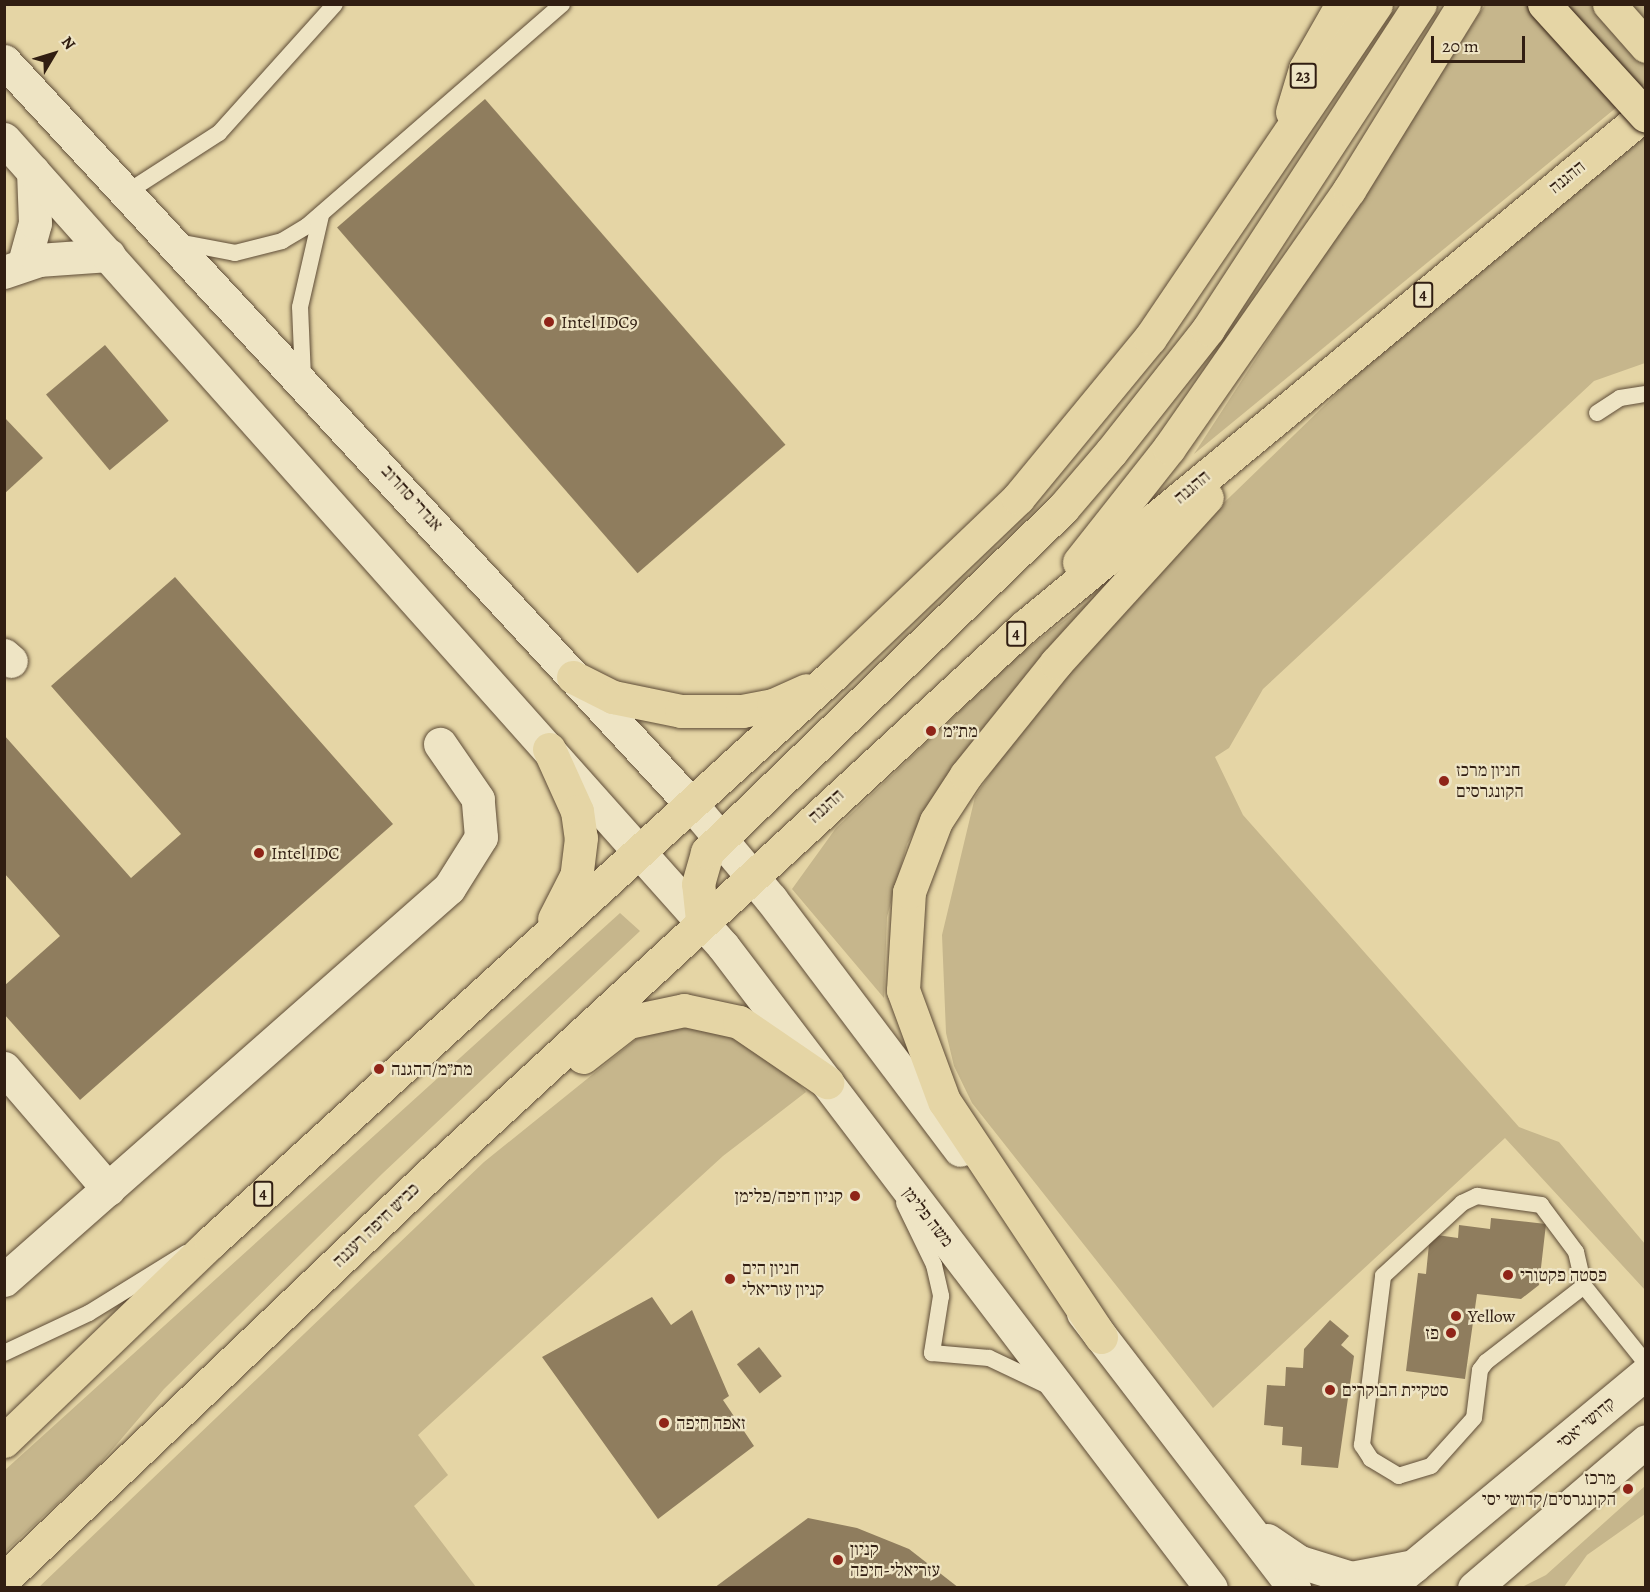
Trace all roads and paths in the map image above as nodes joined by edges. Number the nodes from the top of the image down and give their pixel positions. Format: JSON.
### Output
{"nodes":[{"id":1,"x":335,"y":4,"type":"edge"},
{"id":2,"x":562,"y":4,"type":"edge"},
{"id":3,"x":1342,"y":4,"type":"edge"},
{"id":4,"x":1376,"y":4,"type":"edge"},
{"id":5,"x":1420,"y":4,"type":"edge"},
{"id":6,"x":1464,"y":4,"type":"edge"},
{"id":7,"x":1544,"y":4,"type":"edge"},
{"id":8,"x":1609,"y":4,"type":"edge"},
{"id":9,"x":1646,"y":46,"type":"edge"},
{"id":10,"x":4,"y":49,"type":"edge"},
{"id":11,"x":4,"y":61,"type":"edge"},
{"id":12,"x":1646,"y":114,"type":"edge"},
{"id":13,"x":67,"y":128,"type":"junction"},
{"id":14,"x":4,"y":139,"type":"edge"},
{"id":15,"x":1278,"y":153,"type":"junction"},
{"id":16,"x":33,"y":171,"type":"junction"},
{"id":17,"x":129,"y":191,"type":"junction"},
{"id":18,"x":321,"y":215,"type":"junction"},
{"id":19,"x":175,"y":242,"type":"junction"},
{"id":20,"x":109,"y":255,"type":"junction"},
{"id":21,"x":14,"y":268,"type":"edge"},
{"id":22,"x":303,"y":379,"type":"junction"},
{"id":23,"x":1646,"y":394,"type":"edge"},
{"id":24,"x":1291,"y":404,"type":"junction"},
{"id":25,"x":1597,"y":413,"type":"dead end"},
{"id":26,"x":1024,"y":627,"type":"junction"},
{"id":27,"x":834,"y":674,"type":"junction"},
{"id":28,"x":573,"y":677,"type":"junction"},
{"id":29,"x":440,"y":744,"type":"dead end"},
{"id":30,"x":549,"y":749,"type":"junction"},
{"id":31,"x":692,"y":805,"type":"junction"},
{"id":32,"x":719,"y":837,"type":"junction"},
{"id":33,"x":641,"y":850,"type":"junction"},
{"id":34,"x":751,"y":874,"type":"junction"},
{"id":35,"x":702,"y":920,"type":"junction"},
{"id":36,"x":527,"y":954,"type":"junction"},
{"id":37,"x":4,"y":1068,"type":"edge"},
{"id":38,"x":827,"y":1082,"type":"junction"},
{"id":39,"x":888,"y":1166,"type":"junction"},
{"id":40,"x":429,"y":1175,"type":"junction"},
{"id":41,"x":108,"y":1189,"type":"junction"},
{"id":42,"x":211,"y":1242,"type":"junction"},
{"id":43,"x":4,"y":1280,"type":"edge"},
{"id":44,"x":1584,"y":1286,"type":"junction"},
{"id":45,"x":1101,"y":1337,"type":"junction"},
{"id":46,"x":4,"y":1353,"type":"edge"},
{"id":47,"x":1646,"y":1363,"type":"edge"},
{"id":48,"x":1646,"y":1373,"type":"edge"},
{"id":49,"x":1067,"y":1396,"type":"junction"},
{"id":50,"x":4,"y":1441,"type":"edge"},
{"id":51,"x":1646,"y":1441,"type":"edge"},
{"id":52,"x":1129,"y":1479,"type":"junction"},
{"id":53,"x":1255,"y":1533,"type":"junction"},
{"id":54,"x":1414,"y":1566,"type":"junction"},
{"id":55,"x":4,"y":1579,"type":"edge"},
{"id":56,"x":1185,"y":1587,"type":"edge"},
{"id":57,"x":1211,"y":1587,"type":"edge"},
{"id":58,"x":1294,"y":1587,"type":"edge"},
{"id":59,"x":1387,"y":1587,"type":"edge"},
{"id":60,"x":1474,"y":1587,"type":"edge"}],
"edges":[{"from":1,"to":17,"type":"lane"},
{"from":2,"to":18,"type":"lane"},
{"from":3,"to":15,"type":"highway","number":"23"},
{"from":4,"to":15,"type":"highway","number":"4"},
{"from":5,"to":32,"type":"highway"},
{"from":6,"to":26,"type":"highway"},
{"from":7,"to":12,"type":"highway","bridge":true},
{"from":8,"to":9,"type":"highway"},
{"from":10,"to":13,"type":"street","name":"אנדרי סחרוב"},
{"from":11,"to":13,"type":"street","name":"אנדרי סחרוב"},
{"from":12,"to":24,"type":"highway","name":"ההגנה","number":"4"},
{"from":13,"to":17,"type":"street","name":"אנדרי סחרוב"},
{"from":14,"to":16,"type":"street"},
{"from":15,"to":27,"type":"highway","number":"4"},
{"from":16,"to":20,"type":"street"},
{"from":16,"to":21,"type":"street"},
{"from":17,"to":19,"type":"street","name":"אנדרי סחרוב"},
{"from":18,"to":19,"type":"lane"},
{"from":18,"to":22,"type":"lane"},
{"from":19,"to":22,"type":"street","name":"אנדרי סחרוב"},
{"from":20,"to":21,"type":"street"},
{"from":20,"to":30,"type":"street"},
{"from":22,"to":28,"type":"street","name":"אנדרי סחרוב"},
{"from":23,"to":25,"type":"lane"},
{"from":24,"to":26,"type":"highway","name":"ההגנה","number":"4"},
{"from":24,"to":45,"type":"highway"},
{"from":26,"to":34,"type":"highway","name":"ההגנה","number":"4"},
{"from":27,"to":28,"type":"highway"},
{"from":27,"to":31,"type":"highway","number":"4"},
{"from":28,"to":31,"type":"street","name":"אנדרי סחרוב"},
{"from":29,"to":41,"type":"street"},
{"from":30,"to":33,"type":"street"},
{"from":30,"to":36,"type":"highway"},
{"from":31,"to":32,"type":"street","name":"אנדרי סחרוב"},
{"from":31,"to":33,"type":"highway","number":"4"},
{"from":32,"to":34,"type":"street","name":"אנדרי סחרוב"},
{"from":32,"to":35,"type":"highway"},
{"from":33,"to":35,"type":"street","name":"משה פלימן"},
{"from":33,"to":36,"type":"highway","number":"4"},
{"from":34,"to":35,"type":"highway","name":"כביש חיפה רעננה","number":"4"},
{"from":34,"to":45,"type":"street"},
{"from":35,"to":38,"type":"street","name":"משה פלימן"},
{"from":35,"to":40,"type":"highway","name":"כביש חיפה רעננה","number":"4"},
{"from":36,"to":42,"type":"highway","number":"4"},
{"from":37,"to":41,"type":"street"},
{"from":38,"to":39,"type":"street","name":"משה פלימן"},
{"from":38,"to":40,"type":"highway"},
{"from":39,"to":49,"type":"street","name":"משה פלימן"},
{"from":39,"to":49,"type":"lane"},
{"from":40,"to":55,"type":"highway","name":"כביש חיפה רעננה","number":"4"},
{"from":41,"to":43,"type":"street"},
{"from":42,"to":46,"type":"lane"},
{"from":42,"to":50,"type":"highway","number":"4"},
{"from":44,"to":44,"type":"lane"},
{"from":44,"to":47,"type":"lane"},
{"from":45,"to":53,"type":"street"},
{"from":48,"to":54,"type":"street","name":"קדושי יאסי"},
{"from":49,"to":52,"type":"street","name":"משה פלימן"},
{"from":51,"to":60,"type":"street"},
{"from":52,"to":56,"type":"street"},
{"from":52,"to":57,"type":"street","name":"משה פלימן"},
{"from":53,"to":54,"type":"street"},
{"from":53,"to":58,"type":"street"},
{"from":54,"to":59,"type":"street","name":"קדושי יאסי"}]}
